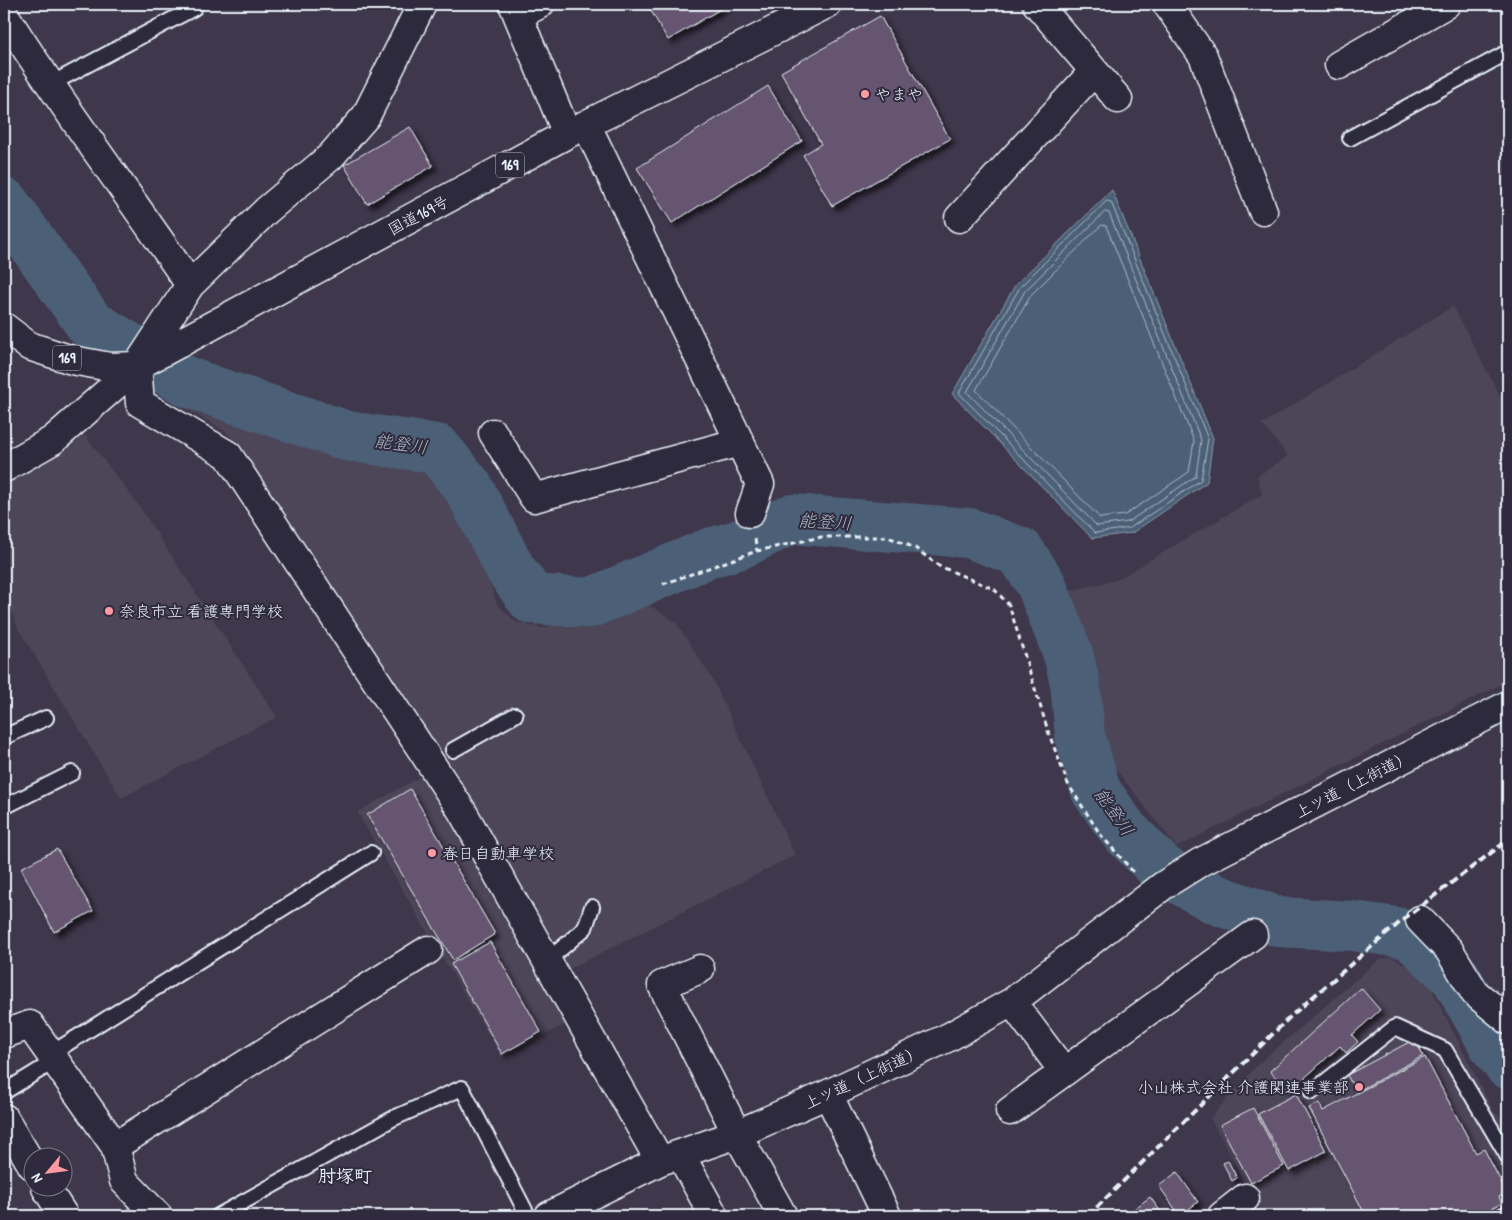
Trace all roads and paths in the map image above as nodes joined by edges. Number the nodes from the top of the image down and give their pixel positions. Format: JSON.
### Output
{"nodes":[{"id":1,"x":422,"y":4,"type":"edge"},
{"id":2,"x":827,"y":4,"type":"edge"},
{"id":3,"x":1036,"y":4,"type":"edge"},
{"id":4,"x":1167,"y":4,"type":"edge"},
{"id":5,"x":1446,"y":4,"type":"edge"},
{"id":6,"x":194,"y":8,"type":"dead end"},
{"id":7,"x":524,"y":8,"type":"edge"},
{"id":8,"x":4,"y":14,"type":"edge"},
{"id":9,"x":1508,"y":52,"type":"edge"},
{"id":10,"x":1339,"y":65,"type":"dead end"},
{"id":11,"x":1094,"y":71,"type":"junction"},
{"id":12,"x":49,"y":85,"type":"junction"},
{"id":13,"x":1118,"y":99,"type":"dead end"},
{"id":14,"x":577,"y":130,"type":"junction"},
{"id":15,"x":1350,"y":138,"type":"dead end"},
{"id":16,"x":1263,"y":211,"type":"dead end"},
{"id":17,"x":959,"y":218,"type":"dead end"},
{"id":18,"x":190,"y":285,"type":"junction"},
{"id":19,"x":4,"y":327,"type":"edge"},
{"id":20,"x":137,"y":366,"type":"junction"},
{"id":21,"x":493,"y":433,"type":"dead end"},
{"id":22,"x":740,"y":442,"type":"junction"},
{"id":23,"x":4,"y":468,"type":"edge"},
{"id":24,"x":750,"y":513,"type":"dead end"},
{"id":25,"x":663,"y":584,"type":"dead end"},
{"id":26,"x":1508,"y":704,"type":"edge"},
{"id":27,"x":515,"y":715,"type":"dead end"},
{"id":28,"x":46,"y":718,"type":"dead end"},
{"id":29,"x":4,"y":738,"type":"edge"},
{"id":30,"x":453,"y":750,"type":"dead end"},
{"id":31,"x":72,"y":773,"type":"dead end"},
{"id":32,"x":4,"y":807,"type":"edge"},
{"id":33,"x":371,"y":853,"type":"dead end"},
{"id":34,"x":1158,"y":889,"type":"junction"},
{"id":35,"x":592,"y":907,"type":"dead end"},
{"id":36,"x":1420,"y":920,"type":"dead end"},
{"id":37,"x":1253,"y":935,"type":"dead end"},
{"id":38,"x":428,"y":950,"type":"dead end"},
{"id":39,"x":547,"y":961,"type":"junction"},
{"id":40,"x":700,"y":970,"type":"dead end"},
{"id":41,"x":1012,"y":1002,"type":"junction"},
{"id":42,"x":1508,"y":1020,"type":"edge"},
{"id":43,"x":4,"y":1034,"type":"edge"},
{"id":44,"x":54,"y":1056,"type":"junction"},
{"id":45,"x":1064,"y":1072,"type":"junction"},
{"id":46,"x":4,"y":1092,"type":"edge"},
{"id":47,"x":1312,"y":1092,"type":"dead end"},
{"id":48,"x":828,"y":1094,"type":"junction"},
{"id":49,"x":1010,"y":1111,"type":"dead end"},
{"id":50,"x":4,"y":1118,"type":"edge"},
{"id":51,"x":737,"y":1134,"type":"junction"},
{"id":52,"x":22,"y":1148,"type":"edge"},
{"id":53,"x":1508,"y":1157,"type":"edge"},
{"id":54,"x":118,"y":1158,"type":"junction"},
{"id":55,"x":670,"y":1158,"type":"junction"},
{"id":56,"x":52,"y":1198,"type":"edge"},
{"id":57,"x":1245,"y":1198,"type":"dead end"},
{"id":58,"x":1508,"y":1213,"type":"edge"},
{"id":59,"x":64,"y":1216,"type":"edge"},
{"id":60,"x":158,"y":1216,"type":"edge"},
{"id":61,"x":218,"y":1216,"type":"edge"},
{"id":62,"x":528,"y":1216,"type":"edge"},
{"id":63,"x":549,"y":1216,"type":"edge"},
{"id":64,"x":714,"y":1216,"type":"edge"},
{"id":65,"x":784,"y":1216,"type":"edge"},
{"id":66,"x":887,"y":1216,"type":"edge"},
{"id":67,"x":1222,"y":1216,"type":"edge"},
{"id":68,"x":1501,"y":1216,"type":"edge"}],
"edges":[{"from":1,"to":18,"type":"main road"},
{"from":2,"to":14,"type":"main road","name":"国道169号","number":"169"},
{"from":3,"to":11,"type":"main road"},
{"from":4,"to":16,"type":"main road"},
{"from":5,"to":10,"type":"main road"},
{"from":6,"to":12,"type":"lane"},
{"from":7,"to":14,"type":"main road"},
{"from":8,"to":12,"type":"main road"},
{"from":9,"to":15,"type":"lane"},
{"from":11,"to":13,"type":"main road"},
{"from":11,"to":17,"type":"main road"},
{"from":12,"to":18,"type":"main road"},
{"from":14,"to":20,"type":"main road","name":"国道169号","number":"169"},
{"from":14,"to":22,"type":"main road"},
{"from":18,"to":20,"type":"main road"},
{"from":19,"to":20,"type":"main road","name":"国道169号","number":"169"},
{"from":20,"to":23,"type":"main road"},
{"from":20,"to":39,"type":"main road"},
{"from":21,"to":22,"type":"main road"},
{"from":22,"to":24,"type":"main road"},
{"from":25,"to":34,"type":"path"},
{"from":26,"to":34,"type":"main road","name":"上ツ道（上街道）"},
{"from":27,"to":30,"type":"lane"},
{"from":28,"to":29,"type":"lane"},
{"from":31,"to":32,"type":"lane"},
{"from":33,"to":44,"type":"lane"},
{"from":34,"to":41,"type":"main road","name":"上ツ道（上街道）"},
{"from":35,"to":39,"type":"lane"},
{"from":36,"to":42,"type":"main road"},
{"from":37,"to":45,"type":"main road"},
{"from":38,"to":54,"type":"main road"},
{"from":39,"to":55,"type":"main road"},
{"from":40,"to":51,"type":"main road"},
{"from":41,"to":45,"type":"main road"},
{"from":41,"to":48,"type":"main road","name":"上ツ道（上街道）"},
{"from":43,"to":44,"type":"main road"},
{"from":44,"to":46,"type":"lane"},
{"from":44,"to":54,"type":"main road"},
{"from":45,"to":49,"type":"main road"},
{"from":47,"to":53,"type":"lane"},
{"from":48,"to":51,"type":"main road","name":"上ツ道（上街道）"},
{"from":48,"to":66,"type":"main road"},
{"from":50,"to":52,"type":"main road"},
{"from":51,"to":55,"type":"main road","name":"上ツ道（上街道）"},
{"from":51,"to":65,"type":"main road"},
{"from":54,"to":60,"type":"main road"},
{"from":55,"to":63,"type":"main road","name":"上ツ道（上街道）"},
{"from":55,"to":64,"type":"main road"},
{"from":56,"to":59,"type":"main road"},
{"from":57,"to":67,"type":"main road"},
{"from":58,"to":68,"type":"lane"},
{"from":61,"to":62,"type":"lane"}]}
